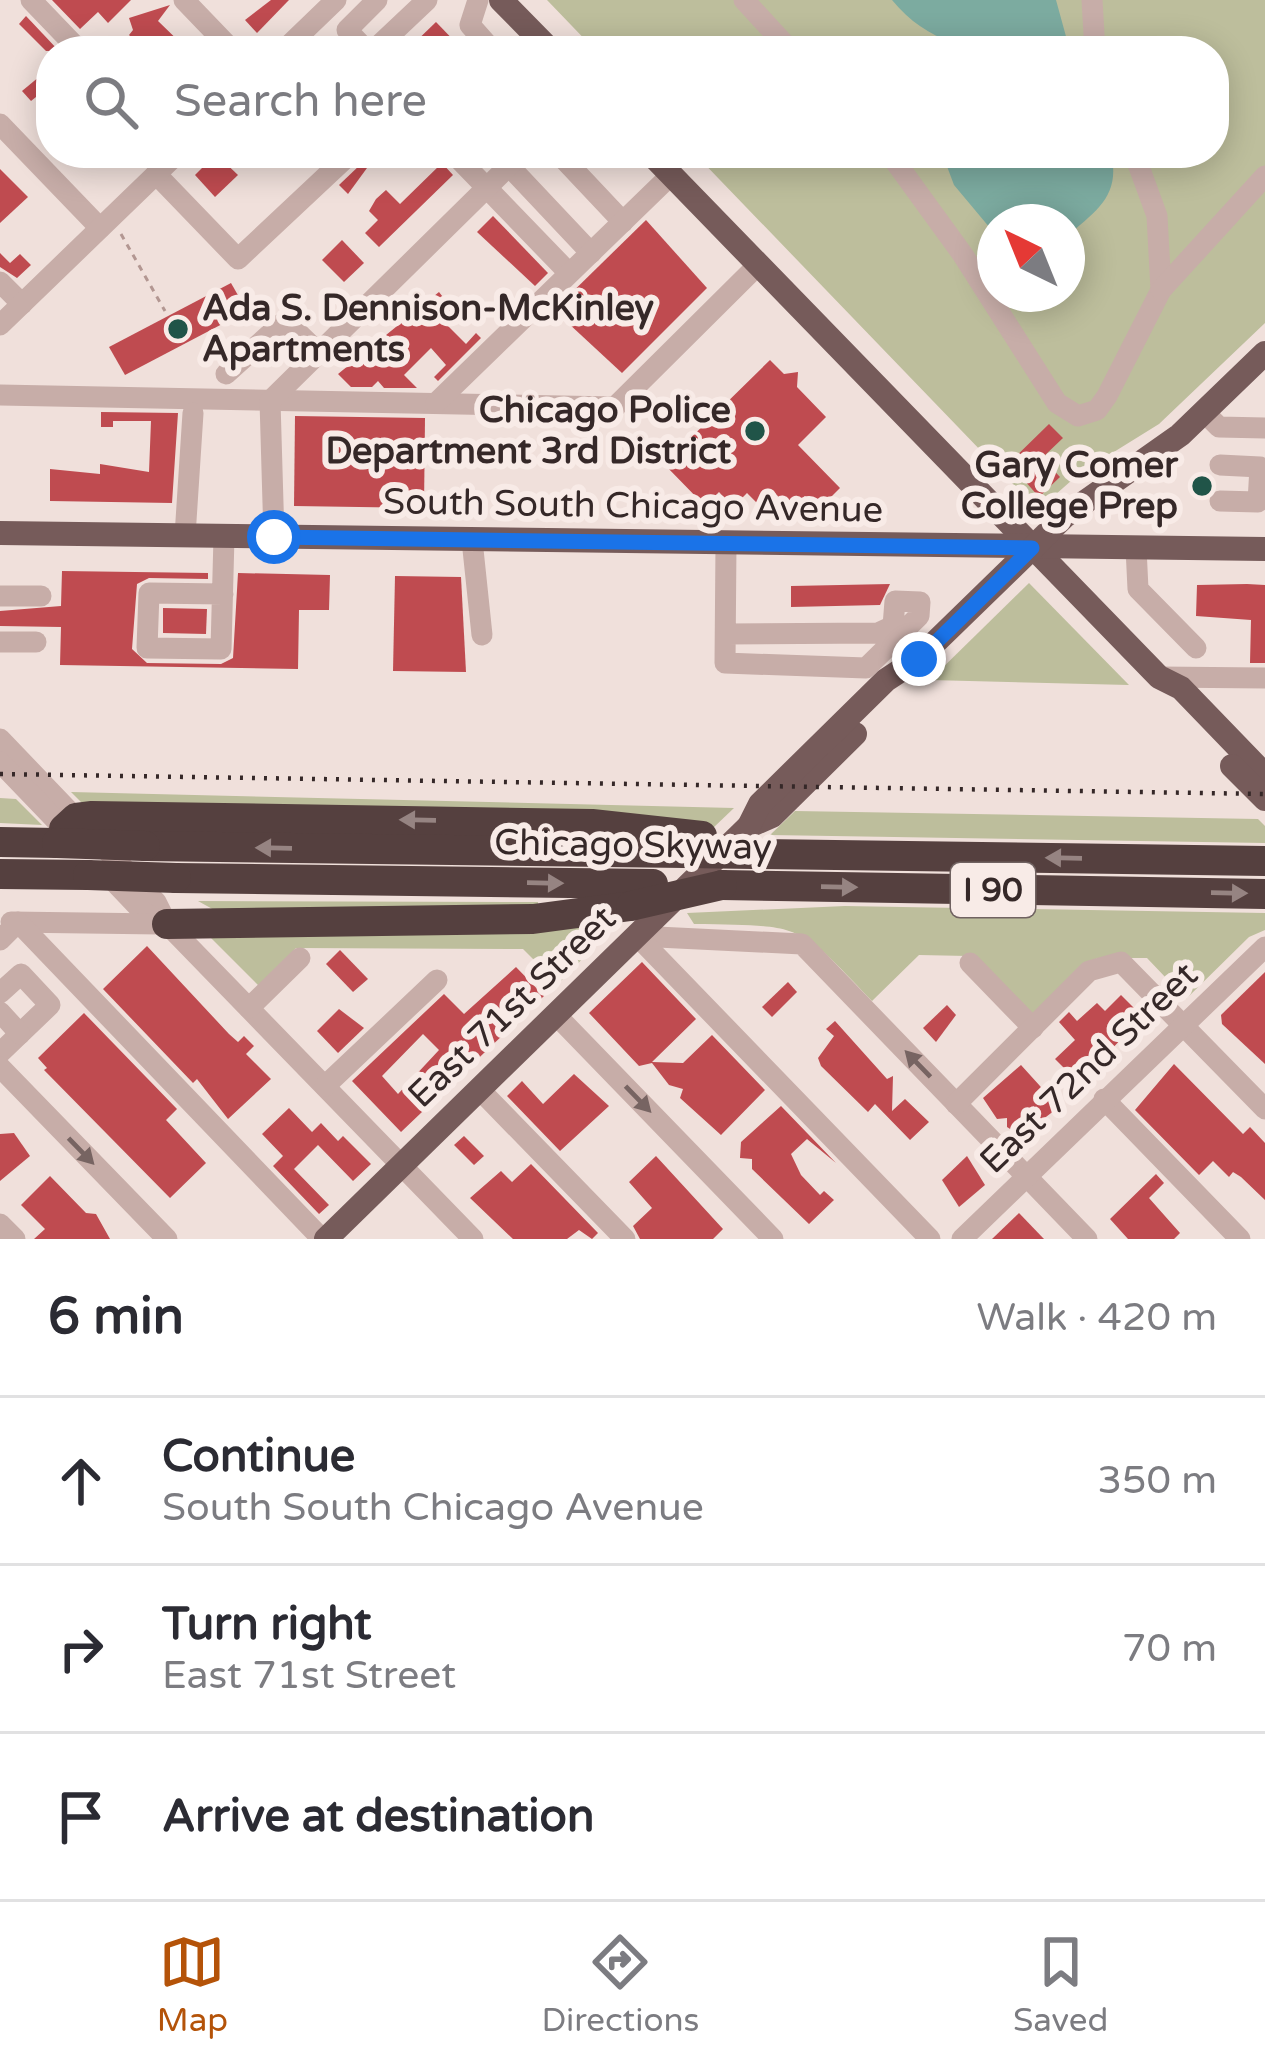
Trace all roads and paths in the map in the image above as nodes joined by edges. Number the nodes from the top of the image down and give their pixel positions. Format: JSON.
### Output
{"nodes":[{"id":1,"x":31,"y":0,"type":"edge"},
{"id":2,"x":184,"y":0,"type":"edge"},
{"id":3,"x":377,"y":0,"type":"edge"},
{"id":4,"x":427,"y":0,"type":"edge"},
{"id":5,"x":478,"y":0,"type":"edge"},
{"id":6,"x":502,"y":0,"type":"edge"},
{"id":7,"x":1092,"y":0,"type":"edge"},
{"id":8,"x":746,"y":1,"type":"edge"},
{"id":9,"x":331,"y":4,"type":"edge"},
{"id":10,"x":66,"y":36,"type":"edge"},
{"id":11,"x":219,"y":36,"type":"edge"},
{"id":12,"x":298,"y":36,"type":"edge"},
{"id":13,"x":352,"y":36,"type":"edge"},
{"id":14,"x":352,"y":36,"type":"edge"},
{"id":15,"x":374,"y":36,"type":"edge"},
{"id":16,"x":480,"y":36,"type":"edge"},
{"id":17,"x":530,"y":36,"type":"edge"},
{"id":18,"x":778,"y":36,"type":"edge"},
{"id":19,"x":1094,"y":36,"type":"edge"},
{"id":20,"x":0,"y":124,"type":"edge"},
{"id":21,"x":36,"y":159,"type":"edge"},
{"id":22,"x":46,"y":168,"type":"edge"},
{"id":23,"x":162,"y":168,"type":"edge"},
{"id":24,"x":335,"y":168,"type":"edge"},
{"id":25,"x":467,"y":168,"type":"edge"},
{"id":26,"x":507,"y":168,"type":"edge"},
{"id":27,"x":522,"y":168,"type":"edge"},
{"id":28,"x":572,"y":168,"type":"edge"},
{"id":29,"x":664,"y":168,"type":"edge"},
{"id":30,"x":899,"y":168,"type":"edge"},
{"id":31,"x":1140,"y":168,"type":"edge"},
{"id":32,"x":156,"y":174,"type":"junction"},
{"id":33,"x":670,"y":175,"type":"junction"},
{"id":34,"x":1265,"y":176,"type":"edge"},
{"id":35,"x":486,"y":189,"type":"junction"},
{"id":36,"x":622,"y":221,"type":"junction"},
{"id":37,"x":108,"y":228,"type":"junction"},
{"id":38,"x":591,"y":253,"type":"junction"},
{"id":39,"x":758,"y":265,"type":"junction"},
{"id":40,"x":569,"y":273,"type":"junction"},
{"id":41,"x":0,"y":282,"type":"edge"},
{"id":42,"x":1161,"y":290,"type":"junction"},
{"id":43,"x":22,"y":304,"type":"junction"},
{"id":44,"x":165,"y":311,"type":"dead end"},
{"id":45,"x":0,"y":326,"type":"edge"},
{"id":46,"x":319,"y":353,"type":"junction"},
{"id":47,"x":1265,"y":353,"type":"edge"},
{"id":48,"x":226,"y":374,"type":"dead end"},
{"id":49,"x":0,"y":395,"type":"edge"},
{"id":50,"x":271,"y":401,"type":"junction"},
{"id":51,"x":436,"y":403,"type":"junction"},
{"id":52,"x":1204,"y":412,"type":"junction"},
{"id":53,"x":193,"y":413,"type":"dead end"},
{"id":54,"x":1265,"y":428,"type":"edge"},
{"id":55,"x":1220,"y":466,"type":"dead end"},
{"id":56,"x":1220,"y":501,"type":"dead end"},
{"id":57,"x":0,"y":533,"type":"edge"},
{"id":58,"x":185,"y":536,"type":"junction"},
{"id":59,"x":224,"y":537,"type":"junction"},
{"id":60,"x":274,"y":537,"type":"junction"},
{"id":61,"x":472,"y":540,"type":"junction"},
{"id":62,"x":726,"y":544,"type":"junction"},
{"id":63,"x":1032,"y":548,"type":"junction"},
{"id":64,"x":1136,"y":548,"type":"junction"},
{"id":65,"x":1265,"y":549,"type":"edge"},
{"id":66,"x":223,"y":594,"type":"dead end"},
{"id":67,"x":0,"y":596,"type":"edge"},
{"id":68,"x":40,"y":596,"type":"dead end"},
{"id":69,"x":726,"y":634,"type":"junction"},
{"id":70,"x":482,"y":635,"type":"dead end"},
{"id":71,"x":0,"y":642,"type":"edge"},
{"id":72,"x":36,"y":642,"type":"dead end"},
{"id":73,"x":1196,"y":648,"type":"dead end"},
{"id":74,"x":1159,"y":677,"type":"junction"},
{"id":75,"x":1265,"y":678,"type":"edge"},
{"id":76,"x":0,"y":739,"type":"edge"},
{"id":77,"x":0,"y":762,"type":"edge"},
{"id":78,"x":1265,"y":775,"type":"edge"},
{"id":79,"x":1265,"y":800,"type":"edge"},
{"id":80,"x":66,"y":830,"type":"junction"},
{"id":81,"x":751,"y":840,"type":"junction"},
{"id":82,"x":0,"y":842,"type":"edge"},
{"id":83,"x":694,"y":844,"type":"junction"},
{"id":84,"x":1265,"y":861,"type":"edge"},
{"id":85,"x":0,"y":874,"type":"edge"},
{"id":86,"x":1265,"y":894,"type":"edge"},
{"id":87,"x":640,"y":909,"type":"junction"},
{"id":88,"x":9,"y":922,"type":"edge"},
{"id":89,"x":167,"y":924,"type":"junction"},
{"id":90,"x":0,"y":940,"type":"edge"},
{"id":91,"x":1263,"y":949,"type":"edge"},
{"id":92,"x":300,"y":958,"type":"dead end"},
{"id":93,"x":970,"y":963,"type":"dead end"},
{"id":94,"x":437,"y":980,"type":"dead end"},
{"id":95,"x":0,"y":993,"type":"edge"},
{"id":96,"x":248,"y":1008,"type":"junction"},
{"id":97,"x":0,"y":1012,"type":"edge"},
{"id":98,"x":556,"y":1015,"type":"junction"},
{"id":99,"x":1182,"y":1023,"type":"junction"},
{"id":100,"x":1033,"y":1028,"type":"junction"},
{"id":101,"x":20,"y":1034,"type":"junction"},
{"id":102,"x":0,"y":1053,"type":"edge"},
{"id":103,"x":0,"y":1066,"type":"edge"},
{"id":104,"x":325,"y":1086,"type":"junction"},
{"id":105,"x":479,"y":1090,"type":"junction"},
{"id":106,"x":1104,"y":1099,"type":"junction"},
{"id":107,"x":956,"y":1104,"type":"junction"},
{"id":108,"x":1265,"y":1109,"type":"edge"},
{"id":109,"x":402,"y":1165,"type":"junction"},
{"id":110,"x":1026,"y":1176,"type":"junction"},
{"id":111,"x":0,"y":1224,"type":"edge"},
{"id":112,"x":15,"y":1239,"type":"edge"},
{"id":113,"x":166,"y":1239,"type":"edge"},
{"id":114,"x":324,"y":1239,"type":"edge"},
{"id":115,"x":473,"y":1239,"type":"edge"},
{"id":116,"x":625,"y":1239,"type":"edge"},
{"id":117,"x":773,"y":1239,"type":"edge"},
{"id":118,"x":930,"y":1239,"type":"edge"},
{"id":119,"x":962,"y":1239,"type":"edge"},
{"id":120,"x":1087,"y":1239,"type":"edge"},
{"id":121,"x":1240,"y":1239,"type":"edge"}],
"edges":[{"from":1,"to":10,"type":"street"},
{"from":2,"to":11,"type":"street"},
{"from":3,"to":13,"type":"street"},
{"from":4,"to":15,"type":"street"},
{"from":5,"to":16,"type":"street"},
{"from":6,"to":17,"type":"main road"},
{"from":7,"to":19,"type":"street"},
{"from":8,"to":18,"type":"street"},
{"from":9,"to":12,"type":"street"},
{"from":9,"to":14,"type":"street"},
{"from":20,"to":21,"type":"street"},
{"from":22,"to":37,"type":"street"},
{"from":23,"to":32,"type":"street"},
{"from":24,"to":32,"type":"street"},
{"from":25,"to":35,"type":"street"},
{"from":26,"to":35,"type":"street"},
{"from":27,"to":38,"type":"street"},
{"from":28,"to":36,"type":"street"},
{"from":29,"to":33,"type":"main road"},
{"from":30,"to":42,"type":"street"},
{"from":31,"to":42,"type":"street"},
{"from":32,"to":37,"type":"street"},
{"from":33,"to":36,"type":"street"},
{"from":33,"to":39,"type":"main road"},
{"from":34,"to":42,"type":"street"},
{"from":35,"to":40,"type":"street"},
{"from":35,"to":46,"type":"street"},
{"from":36,"to":38,"type":"street"},
{"from":37,"to":43,"type":"street"},
{"from":37,"to":44,"type":"path"},
{"from":38,"to":40,"type":"street"},
{"from":39,"to":51,"type":"street"},
{"from":39,"to":63,"type":"main road"},
{"from":40,"to":51,"type":"street"},
{"from":41,"to":43,"type":"street"},
{"from":43,"to":45,"type":"street"},
{"from":46,"to":48,"type":"street"},
{"from":46,"to":50,"type":"street"},
{"from":47,"to":52,"type":"main road","name":"East 71st Street"},
{"from":49,"to":50,"type":"street"},
{"from":50,"to":51,"type":"street"},
{"from":50,"to":60,"type":"street"},
{"from":52,"to":54,"type":"street"},
{"from":52,"to":63,"type":"main road","name":"East 71st Street"},
{"from":53,"to":58,"type":"street"},
{"from":55,"to":56,"type":"street"},
{"from":57,"to":58,"type":"main road","name":"South South Chicago Avenue"},
{"from":58,"to":59,"type":"main road","name":"South South Chicago Avenue"},
{"from":59,"to":60,"type":"main road","name":"South South Chicago Avenue"},
{"from":59,"to":66,"type":"street"},
{"from":60,"to":61,"type":"main road","name":"South South Chicago Avenue"},
{"from":61,"to":62,"type":"main road","name":"South South Chicago Avenue"},
{"from":61,"to":70,"type":"street"},
{"from":62,"to":63,"type":"main road","name":"South South Chicago Avenue"},
{"from":62,"to":69,"type":"street"},
{"from":63,"to":64,"type":"main road","name":"South South Chicago Avenue"},
{"from":63,"to":74,"type":"main road"},
{"from":63,"to":81,"type":"main road","name":"East 71st Street"},
{"from":64,"to":65,"type":"main road","name":"South South Chicago Avenue"},
{"from":64,"to":73,"type":"street"},
{"from":67,"to":68,"type":"street"},
{"from":69,"to":69,"type":"street"},
{"from":71,"to":72,"type":"street"},
{"from":74,"to":75,"type":"street"},
{"from":74,"to":78,"type":"main road"},
{"from":74,"to":79,"type":"main road"},
{"from":76,"to":80,"type":"street"},
{"from":77,"to":80,"type":"street"},
{"from":80,"to":82,"type":"highway","name":"Chicago Skyway"},
{"from":83,"to":80,"type":"highway","name":"Chicago Skyway","one_way":true,"bridge":true},
{"from":83,"to":80,"type":"highway","one_way":true},
{"from":80,"to":89,"type":"street"},
{"from":81,"to":83,"type":"highway","name":"Chicago Skyway","bridge":true},
{"from":84,"to":81,"type":"highway","name":"Chicago Skyway","number":"I 90","one_way":true},
{"from":81,"to":87,"type":"main road","name":"East 71st Street"},
{"from":85,"to":87,"type":"highway","name":"Chicago Skyway","number":"I 90","one_way":true,"bridge":true},
{"from":87,"to":86,"type":"highway","name":"Chicago Skyway","number":"I 90","one_way":true,"bridge":true},
{"from":87,"to":89,"type":"highway"},
{"from":87,"to":98,"type":"main road","name":"East 71st Street"},
{"from":107,"to":87,"type":"street","one_way":true},
{"from":87,"to":118,"type":"street"},
{"from":88,"to":89,"type":"street"},
{"from":88,"to":90,"type":"street"},
{"from":88,"to":114,"type":"street"},
{"from":89,"to":96,"type":"street"},
{"from":91,"to":99,"type":"street","name":"East 72nd Street"},
{"from":92,"to":96,"type":"street"},
{"from":93,"to":100,"type":"street"},
{"from":94,"to":104,"type":"street"},
{"from":95,"to":101,"type":"street"},
{"from":96,"to":104,"type":"street"},
{"from":97,"to":101,"type":"street"},
{"from":98,"to":105,"type":"main road","name":"East 71st Street"},
{"from":98,"to":117,"type":"street","one_way":true},
{"from":99,"to":100,"type":"street"},
{"from":99,"to":106,"type":"street","name":"East 72nd Street"},
{"from":99,"to":108,"type":"street"},
{"from":100,"to":107,"type":"street"},
{"from":101,"to":102,"type":"street"},
{"from":103,"to":113,"type":"street","one_way":true},
{"from":104,"to":109,"type":"street"},
{"from":105,"to":109,"type":"main road","name":"East 71st Street"},
{"from":105,"to":116,"type":"street"},
{"from":106,"to":110,"type":"street","name":"East 72nd Street"},
{"from":106,"to":121,"type":"street"},
{"from":107,"to":110,"type":"street"},
{"from":109,"to":114,"type":"main road","name":"East 71st Street"},
{"from":109,"to":115,"type":"street"},
{"from":110,"to":119,"type":"street","name":"East 72nd Street"},
{"from":110,"to":120,"type":"street"},
{"from":111,"to":112,"type":"street"}]}
